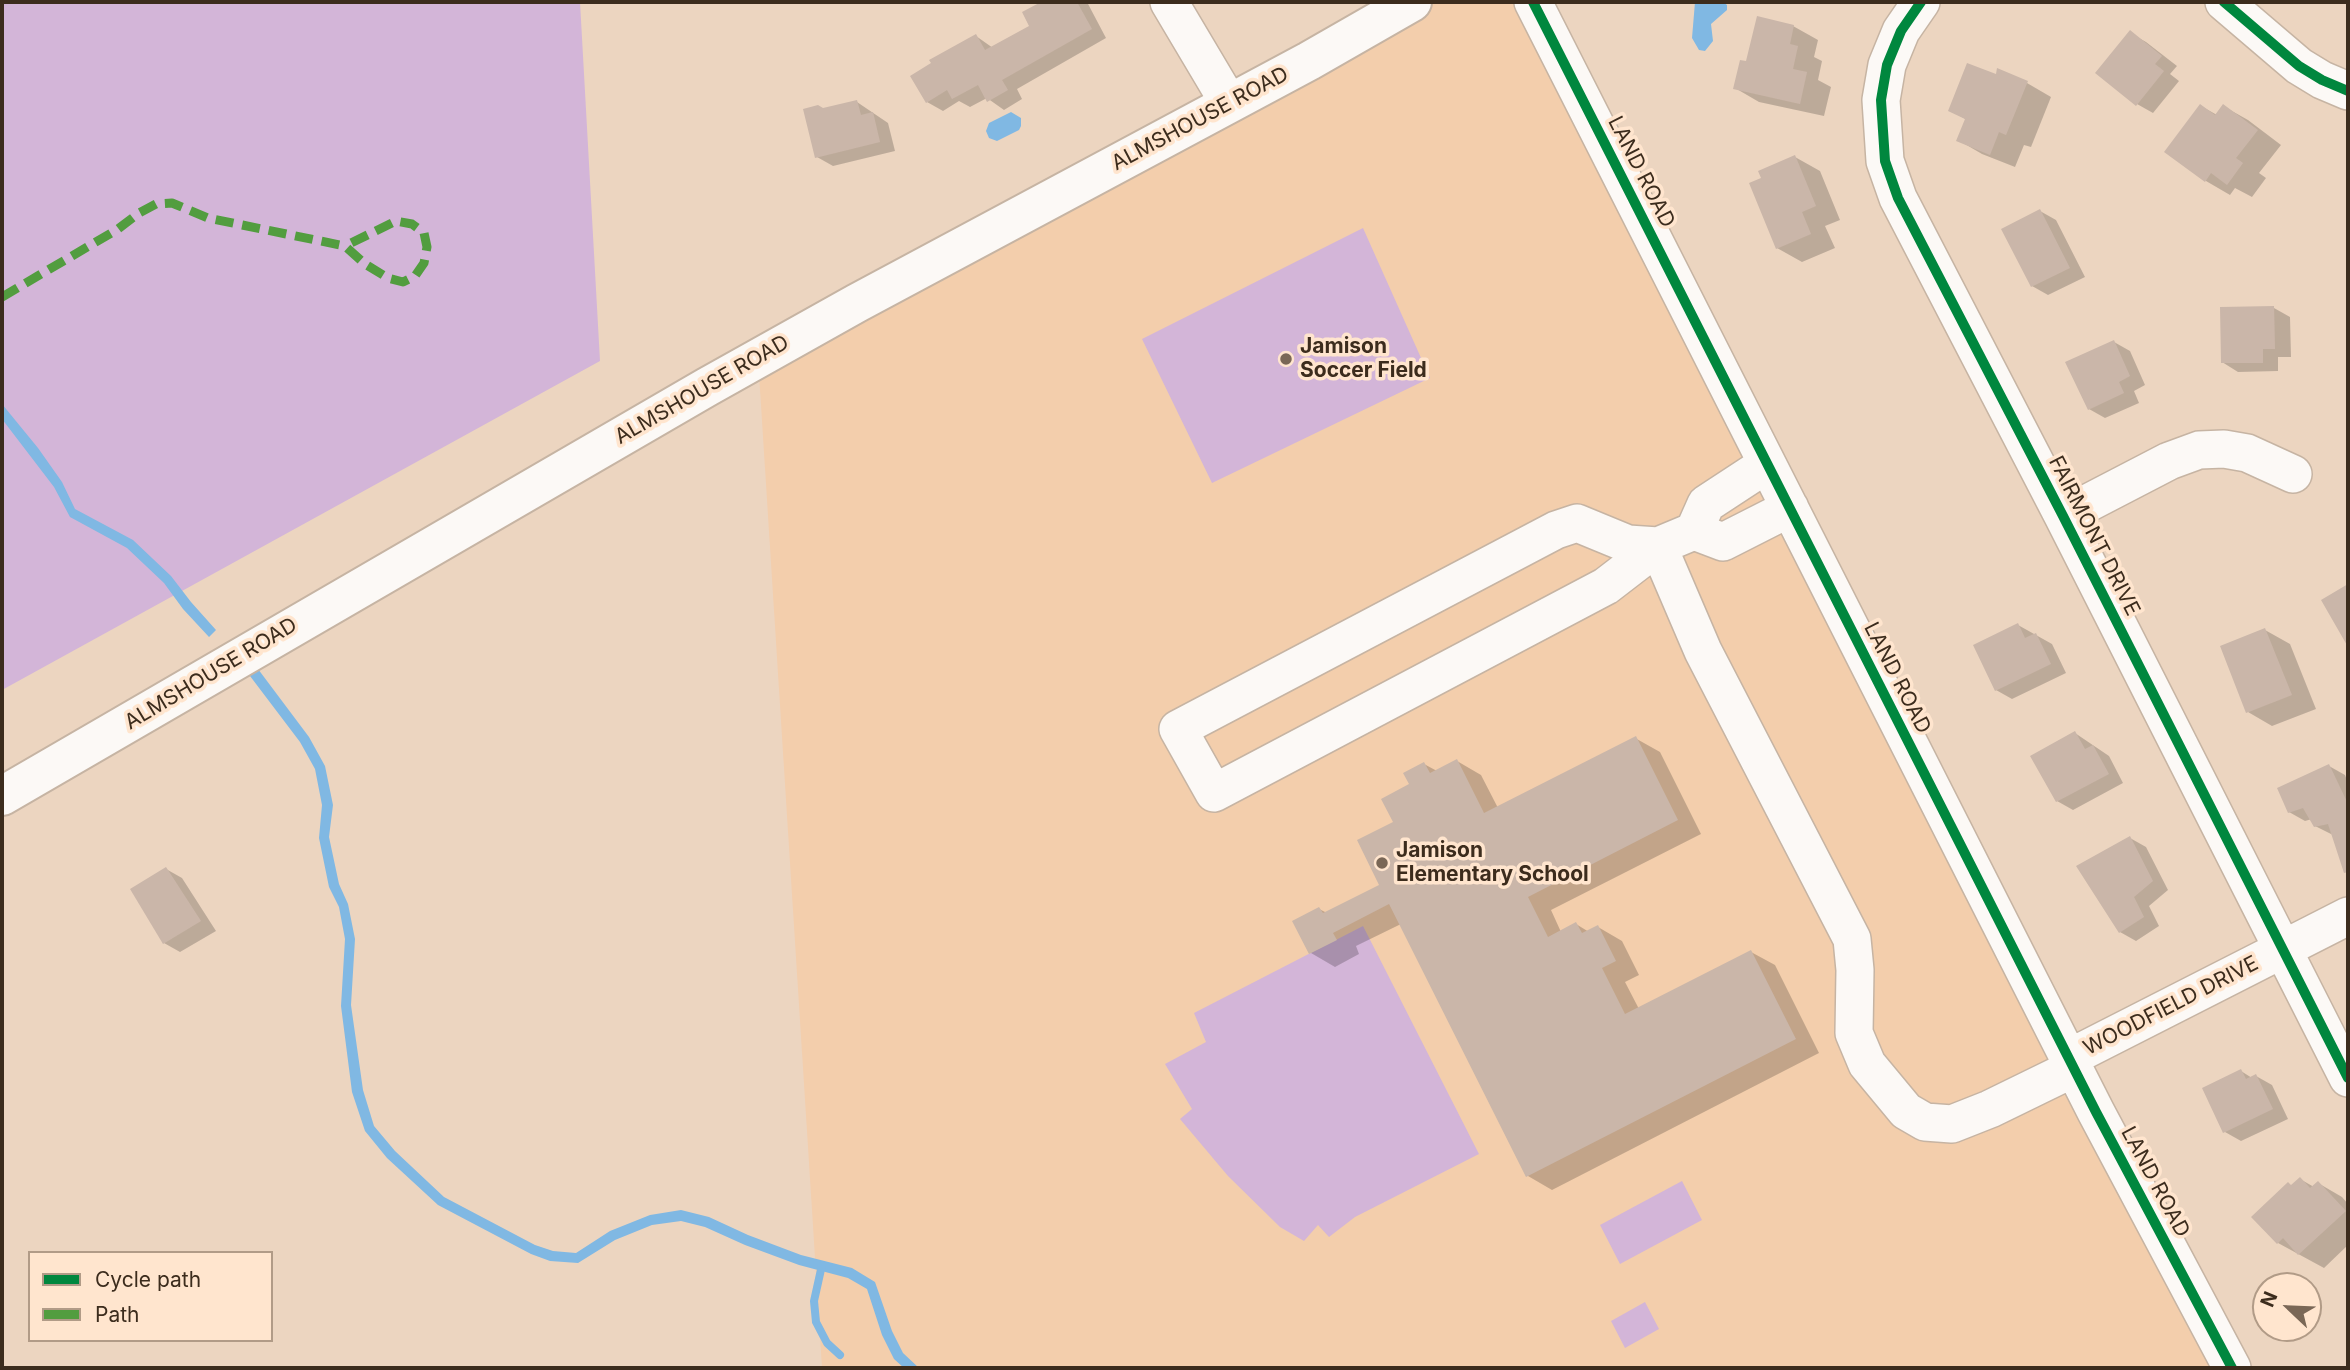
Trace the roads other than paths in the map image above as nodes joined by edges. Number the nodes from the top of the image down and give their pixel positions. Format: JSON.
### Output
{"nodes":[{"id":1,"x":1169,"y":2,"type":"edge"},
{"id":2,"x":1412,"y":2,"type":"edge"},
{"id":3,"x":1533,"y":2,"type":"edge"},
{"id":4,"x":1921,"y":2,"type":"edge"},
{"id":5,"x":2224,"y":2,"type":"edge"},
{"id":6,"x":2348,"y":91,"type":"edge"},
{"id":7,"x":1229,"y":103,"type":"junction"},
{"id":8,"x":1767,"y":464,"type":"junction"},
{"id":9,"x":2293,"y":474,"type":"dead end"},
{"id":10,"x":1790,"y":508,"type":"junction"},
{"id":11,"x":2063,"y":516,"type":"junction"},
{"id":12,"x":1695,"y":531,"type":"junction"},
{"id":13,"x":1658,"y":546,"type":"junction"},
{"id":14,"x":2,"y":796,"type":"edge"},
{"id":15,"x":2348,"y":916,"type":"edge"},
{"id":16,"x":2284,"y":950,"type":"junction"},
{"id":17,"x":2071,"y":1063,"type":"junction"},
{"id":18,"x":2348,"y":1078,"type":"edge"},
{"id":19,"x":2232,"y":1368,"type":"edge"}],
"edges":[{"from":1,"to":7,"type":"street"},
{"from":2,"to":7,"type":"main road","name":"ALMSHOUSE ROAD"},
{"from":3,"to":8,"type":"street","name":"LAND ROAD"},
{"from":4,"to":11,"type":"street","name":"FAIRMONT DRIVE"},
{"from":5,"to":6,"type":"street"},
{"from":7,"to":14,"type":"main road","name":"ALMSHOUSE ROAD"},
{"from":8,"to":10,"type":"street","name":"LAND ROAD"},
{"from":8,"to":12,"type":"street"},
{"from":9,"to":11,"type":"street"},
{"from":10,"to":12,"type":"street"},
{"from":10,"to":17,"type":"street","name":"LAND ROAD"},
{"from":11,"to":16,"type":"street","name":"FAIRMONT DRIVE"},
{"from":12,"to":13,"type":"street"},
{"from":13,"to":13,"type":"street"},
{"from":13,"to":17,"type":"street","name":"WOODFIELD DRIVE"},
{"from":15,"to":16,"type":"street","name":"WOODFIELD DRIVE"},
{"from":16,"to":17,"type":"street","name":"WOODFIELD DRIVE"},
{"from":16,"to":18,"type":"street","name":"FAIRMONT DRIVE"},
{"from":17,"to":19,"type":"street","name":"LAND ROAD"}]}
